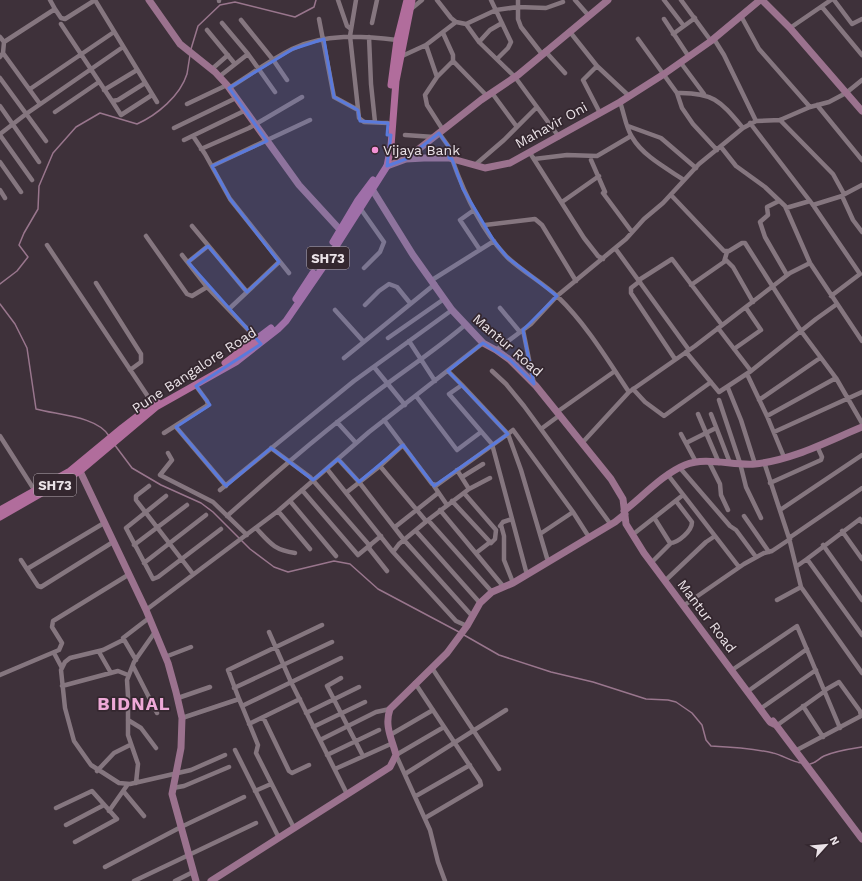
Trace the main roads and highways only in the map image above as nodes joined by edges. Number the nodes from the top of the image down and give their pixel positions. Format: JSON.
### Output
{"nodes":[{"id":1,"x":407,"y":0,"type":"edge"},
{"id":2,"x":412,"y":0,"type":"edge"},
{"id":3,"x":389,"y":135,"type":"junction"},
{"id":4,"x":341,"y":232,"type":"junction"},
{"id":5,"x":221,"y":368,"type":"junction"},
{"id":6,"x":186,"y":389,"type":"junction"},
{"id":7,"x":119,"y":435,"type":"junction"},
{"id":8,"x":79,"y":468,"type":"junction"},
{"id":9,"x":0,"y":510,"type":"edge"},
{"id":10,"x":0,"y":517,"type":"edge"}],
"edges":[{"from":1,"to":3,"type":"main road","name":"Pune Bangalore Road","number":"SH73"},
{"from":2,"to":3,"type":"main road","name":"Pune Bangalore Road","number":"SH73"},
{"from":3,"to":4,"type":"main road","name":"Pune Bangalore Road","number":"SH73"},
{"from":3,"to":4,"type":"main road","name":"Pune Bangalore Road","number":"SH73"},
{"from":4,"to":5,"type":"main road","name":"Pune Bangalore Road","number":"SH73"},
{"from":5,"to":6,"type":"main road","name":"Pune Bangalore Road","number":"SH73"},
{"from":5,"to":6,"type":"main road","name":"Pune Bangalore Road","number":"SH73"},
{"from":6,"to":7,"type":"main road","name":"Pune Bangalore Road","number":"SH73"},
{"from":6,"to":7,"type":"main road","name":"Pune Bangalore Road","number":"SH73"},
{"from":7,"to":8,"type":"main road","number":"SH73"},
{"from":8,"to":9,"type":"main road","number":"SH73"},
{"from":8,"to":10,"type":"main road","number":"SH73"}]}
